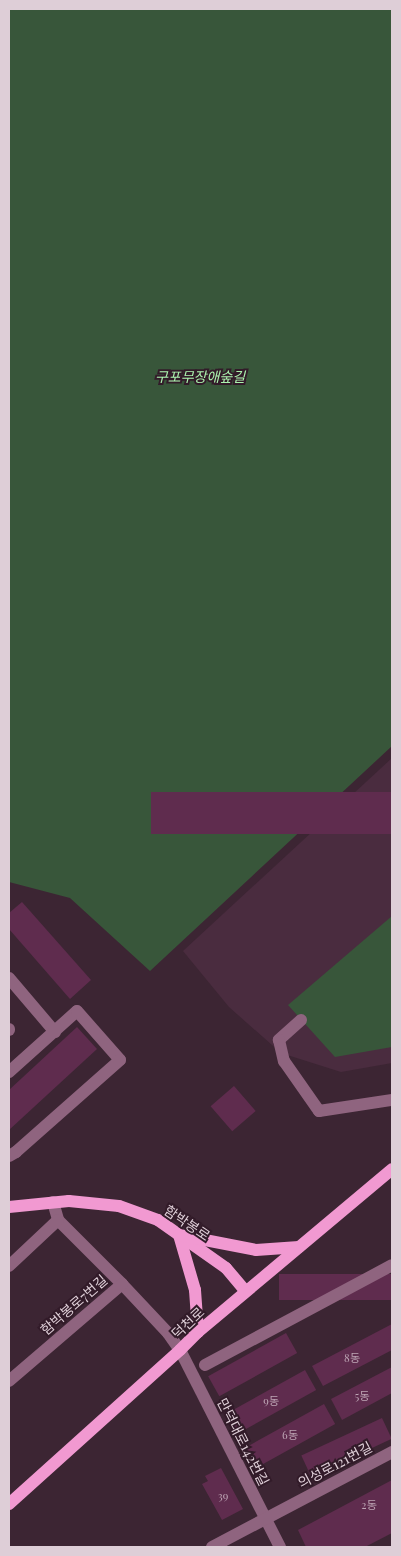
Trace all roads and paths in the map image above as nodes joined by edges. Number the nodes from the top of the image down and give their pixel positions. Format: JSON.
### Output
{"nodes":[{"id":1,"x":9,"y":978,"type":"edge"},
{"id":2,"x":301,"y":1020,"type":"dead end"},
{"id":3,"x":55,"y":1032,"type":"junction"},
{"id":4,"x":9,"y":1072,"type":"edge"},
{"id":5,"x":392,"y":1100,"type":"edge"},
{"id":6,"x":9,"y":1156,"type":"edge"},
{"id":7,"x":392,"y":1169,"type":"edge"},
{"id":8,"x":53,"y":1202,"type":"junction"},
{"id":9,"x":9,"y":1207,"type":"edge"},
{"id":10,"x":58,"y":1220,"type":"junction"},
{"id":11,"x":179,"y":1235,"type":"junction"},
{"id":12,"x":299,"y":1247,"type":"junction"},
{"id":13,"x":392,"y":1265,"type":"edge"},
{"id":14,"x":9,"y":1266,"type":"edge"},
{"id":15,"x":122,"y":1284,"type":"junction"},
{"id":16,"x":245,"y":1291,"type":"junction"},
{"id":17,"x":198,"y":1332,"type":"junction"},
{"id":18,"x":180,"y":1350,"type":"junction"},
{"id":19,"x":205,"y":1364,"type":"dead end"},
{"id":20,"x":9,"y":1381,"type":"edge"},
{"id":21,"x":392,"y":1452,"type":"edge"},
{"id":22,"x":9,"y":1504,"type":"edge"},
{"id":23,"x":265,"y":1519,"type":"junction"},
{"id":24,"x":212,"y":1547,"type":"edge"},
{"id":25,"x":280,"y":1547,"type":"edge"}],
"edges":[{"from":1,"to":3,"type":"street"},
{"from":2,"to":5,"type":"street"},
{"from":3,"to":4,"type":"street"},
{"from":3,"to":6,"type":"street"},
{"from":7,"to":12,"type":"main road","name":"덕천로"},
{"from":8,"to":9,"type":"main road","name":"함박봉로"},
{"from":8,"to":10,"type":"street","name":"함박봉로7번길"},
{"from":8,"to":11,"type":"main road","name":"함박봉로"},
{"from":10,"to":14,"type":"street"},
{"from":10,"to":15,"type":"street","name":"함박봉로7번길"},
{"from":11,"to":12,"type":"main road"},
{"from":11,"to":16,"type":"main road","name":"함박봉로"},
{"from":11,"to":17,"type":"main road"},
{"from":12,"to":16,"type":"main road","name":"덕천로"},
{"from":13,"to":19,"type":"street"},
{"from":15,"to":18,"type":"street","name":"만덕대로142번길"},
{"from":15,"to":20,"type":"street","name":"함박봉로7번길"},
{"from":16,"to":17,"type":"main road","name":"덕천로"},
{"from":17,"to":18,"type":"main road","name":"덕천로"},
{"from":18,"to":22,"type":"main road","name":"덕천로"},
{"from":18,"to":23,"type":"street","name":"만덕대로142번길"},
{"from":21,"to":23,"type":"street","name":"의성로121번길"},
{"from":23,"to":24,"type":"street","name":"의성로121번길"},
{"from":23,"to":25,"type":"street","name":"만덕대로142번길"}]}
